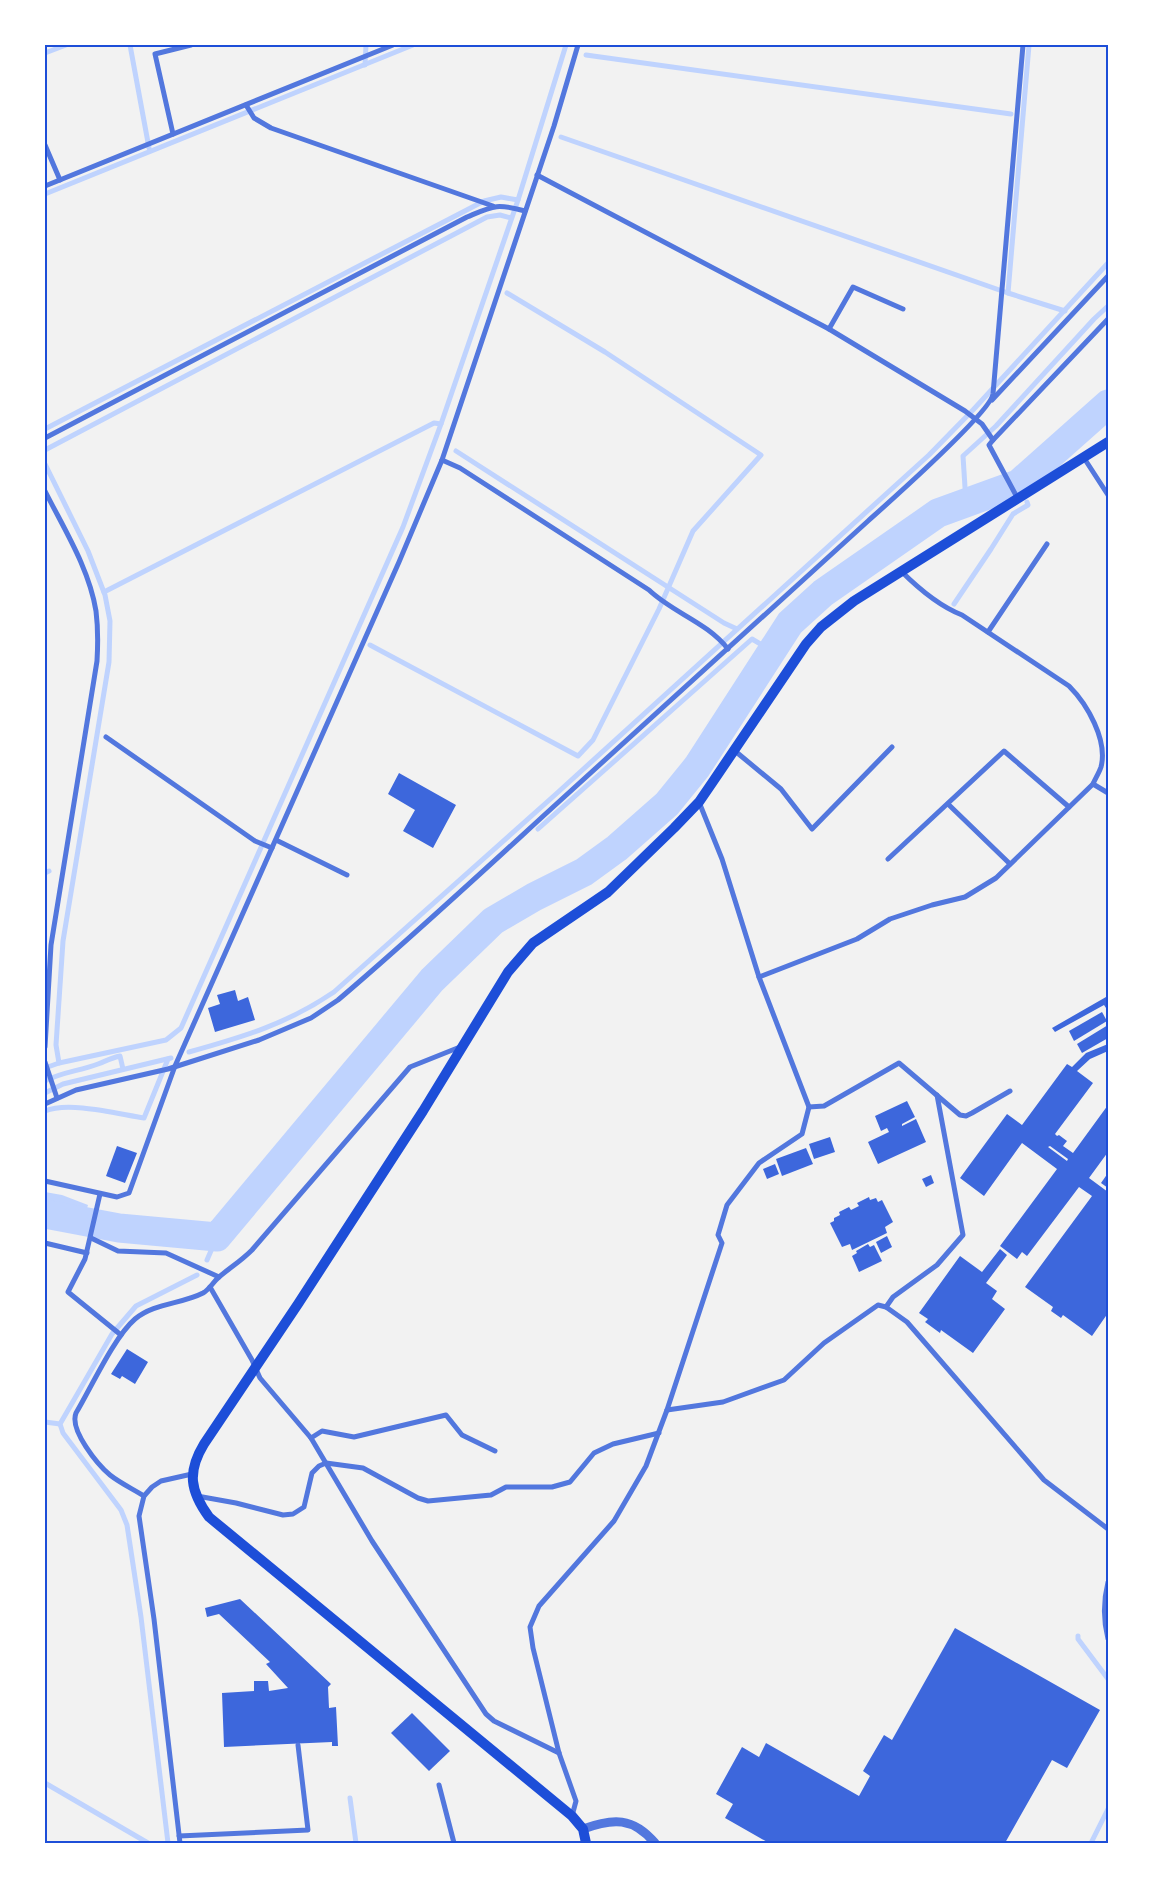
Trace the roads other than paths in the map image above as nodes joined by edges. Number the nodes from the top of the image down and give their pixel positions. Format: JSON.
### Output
{"nodes":[{"id":1,"x":191,"y":45,"type":"edge"},
{"id":2,"x":393,"y":45,"type":"edge"},
{"id":3,"x":578,"y":45,"type":"edge"},
{"id":4,"x":1022,"y":45,"type":"edge"},
{"id":5,"x":246,"y":105,"type":"junction"},
{"id":6,"x":173,"y":134,"type":"junction"},
{"id":7,"x":45,"y":145,"type":"edge"},
{"id":8,"x":537,"y":175,"type":"junction"},
{"id":9,"x":60,"y":180,"type":"junction"},
{"id":10,"x":45,"y":186,"type":"edge"},
{"id":11,"x":493,"y":206,"type":"junction"},
{"id":12,"x":522,"y":210,"type":"junction"},
{"id":13,"x":1108,"y":276,"type":"edge"},
{"id":14,"x":903,"y":309,"type":"dead end"},
{"id":15,"x":1108,"y":319,"type":"edge"},
{"id":16,"x":829,"y":329,"type":"junction"},
{"id":17,"x":993,"y":397,"type":"junction"},
{"id":18,"x":974,"y":417,"type":"junction"},
{"id":19,"x":45,"y":438,"type":"edge"},
{"id":20,"x":992,"y":439,"type":"junction"},
{"id":21,"x":1108,"y":442,"type":"edge"},
{"id":22,"x":1084,"y":458,"type":"junction"},
{"id":23,"x":442,"y":460,"type":"junction"},
{"id":24,"x":45,"y":491,"type":"edge"},
{"id":25,"x":1108,"y":495,"type":"edge"},
{"id":26,"x":1016,"y":496,"type":"junction"},
{"id":27,"x":1047,"y":544,"type":"dead end"},
{"id":28,"x":901,"y":571,"type":"junction"},
{"id":29,"x":988,"y":632,"type":"junction"},
{"id":30,"x":727,"y":648,"type":"junction"},
{"id":31,"x":106,"y":737,"type":"dead end"},
{"id":32,"x":892,"y":747,"type":"dead end"},
{"id":33,"x":735,"y":751,"type":"junction"},
{"id":34,"x":1093,"y":784,"type":"junction"},
{"id":35,"x":1108,"y":793,"type":"edge"},
{"id":36,"x":699,"y":802,"type":"junction"},
{"id":37,"x":948,"y":804,"type":"junction"},
{"id":38,"x":1069,"y":808,"type":"junction"},
{"id":39,"x":276,"y":840,"type":"junction"},
{"id":40,"x":272,"y":848,"type":"junction"},
{"id":41,"x":888,"y":859,"type":"dead end"},
{"id":42,"x":1010,"y":864,"type":"junction"},
{"id":43,"x":347,"y":876,"type":"dead end"},
{"id":44,"x":760,"y":977,"type":"junction"},
{"id":45,"x":464,"y":1045,"type":"junction"},
{"id":46,"x":45,"y":1047,"type":"edge"},
{"id":47,"x":45,"y":1062,"type":"edge"},
{"id":48,"x":175,"y":1066,"type":"junction"},
{"id":49,"x":1010,"y":1090,"type":"dead end"},
{"id":50,"x":937,"y":1095,"type":"junction"},
{"id":51,"x":56,"y":1096,"type":"junction"},
{"id":52,"x":45,"y":1104,"type":"edge"},
{"id":53,"x":809,"y":1106,"type":"junction"},
{"id":54,"x":45,"y":1181,"type":"edge"},
{"id":55,"x":100,"y":1194,"type":"junction"},
{"id":56,"x":91,"y":1238,"type":"junction"},
{"id":57,"x":45,"y":1244,"type":"edge"},
{"id":58,"x":87,"y":1254,"type":"junction"},
{"id":59,"x":219,"y":1277,"type":"junction"},
{"id":60,"x":210,"y":1287,"type":"junction"},
{"id":61,"x":886,"y":1307,"type":"junction"},
{"id":62,"x":120,"y":1334,"type":"junction"},
{"id":63,"x":255,"y":1368,"type":"junction"},
{"id":64,"x":667,"y":1410,"type":"junction"},
{"id":65,"x":659,"y":1433,"type":"junction"},
{"id":66,"x":311,"y":1438,"type":"junction"},
{"id":67,"x":495,"y":1451,"type":"dead end"},
{"id":68,"x":326,"y":1463,"type":"junction"},
{"id":69,"x":192,"y":1474,"type":"junction"},
{"id":70,"x":144,"y":1496,"type":"junction"},
{"id":71,"x":197,"y":1496,"type":"junction"},
{"id":72,"x":1108,"y":1529,"type":"edge"},
{"id":73,"x":1108,"y":1582,"type":"edge"},
{"id":74,"x":1108,"y":1639,"type":"edge"},
{"id":75,"x":298,"y":1745,"type":"dead end"},
{"id":76,"x":559,"y":1753,"type":"junction"},
{"id":77,"x":439,"y":1785,"type":"dead end"},
{"id":78,"x":572,"y":1816,"type":"junction"},
{"id":79,"x":583,"y":1829,"type":"junction"},
{"id":80,"x":179,"y":1836,"type":"junction"},
{"id":81,"x":180,"y":1843,"type":"edge"},
{"id":82,"x":454,"y":1843,"type":"edge"},
{"id":83,"x":586,"y":1843,"type":"edge"},
{"id":84,"x":655,"y":1843,"type":"edge"}],
"edges":[{"from":1,"to":6,"type":"street"},
{"from":2,"to":5,"type":"street"},
{"from":3,"to":8,"type":"street"},
{"from":4,"to":17,"type":"street"},
{"from":5,"to":6,"type":"street"},
{"from":5,"to":11,"type":"street"},
{"from":6,"to":9,"type":"street"},
{"from":7,"to":9,"type":"street"},
{"from":8,"to":12,"type":"street"},
{"from":8,"to":16,"type":"street"},
{"from":9,"to":10,"type":"street"},
{"from":11,"to":12,"type":"street"},
{"from":11,"to":19,"type":"street"},
{"from":12,"to":23,"type":"street"},
{"from":13,"to":17,"type":"street"},
{"from":14,"to":16,"type":"street"},
{"from":15,"to":20,"type":"street"},
{"from":16,"to":18,"type":"street"},
{"from":17,"to":18,"type":"street"},
{"from":18,"to":20,"type":"street"},
{"from":18,"to":30,"type":"street"},
{"from":20,"to":26,"type":"street"},
{"from":21,"to":22,"type":"main road"},
{"from":22,"to":25,"type":"street"},
{"from":22,"to":26,"type":"main road"},
{"from":23,"to":30,"type":"street"},
{"from":23,"to":39,"type":"street"},
{"from":24,"to":46,"type":"street"},
{"from":26,"to":28,"type":"main road"},
{"from":27,"to":29,"type":"street"},
{"from":28,"to":29,"type":"street"},
{"from":28,"to":33,"type":"main road"},
{"from":29,"to":34,"type":"street"},
{"from":30,"to":48,"type":"street"},
{"from":31,"to":40,"type":"street"},
{"from":32,"to":33,"type":"street"},
{"from":33,"to":36,"type":"main road"},
{"from":34,"to":35,"type":"street"},
{"from":34,"to":38,"type":"street"},
{"from":36,"to":44,"type":"street"},
{"from":36,"to":45,"type":"main road"},
{"from":37,"to":38,"type":"street"},
{"from":37,"to":41,"type":"street"},
{"from":37,"to":42,"type":"street"},
{"from":38,"to":42,"type":"street"},
{"from":39,"to":40,"type":"street"},
{"from":39,"to":43,"type":"street"},
{"from":40,"to":48,"type":"street"},
{"from":42,"to":44,"type":"street"},
{"from":44,"to":53,"type":"street"},
{"from":45,"to":59,"type":"street"},
{"from":45,"to":63,"type":"main road"},
{"from":47,"to":51,"type":"street"},
{"from":48,"to":51,"type":"street"},
{"from":48,"to":55,"type":"street"},
{"from":49,"to":50,"type":"street"},
{"from":50,"to":53,"type":"street"},
{"from":50,"to":61,"type":"street"},
{"from":51,"to":52,"type":"street"},
{"from":53,"to":64,"type":"street"},
{"from":54,"to":55,"type":"street"},
{"from":55,"to":56,"type":"street"},
{"from":56,"to":58,"type":"street"},
{"from":56,"to":59,"type":"street"},
{"from":57,"to":58,"type":"street"},
{"from":58,"to":62,"type":"street"},
{"from":59,"to":60,"type":"street"},
{"from":60,"to":62,"type":"street"},
{"from":60,"to":63,"type":"street"},
{"from":61,"to":64,"type":"street"},
{"from":61,"to":72,"type":"street"},
{"from":62,"to":70,"type":"street"},
{"from":63,"to":66,"type":"street"},
{"from":63,"to":69,"type":"main road"},
{"from":64,"to":65,"type":"street"},
{"from":65,"to":68,"type":"street"},
{"from":65,"to":76,"type":"street"},
{"from":66,"to":67,"type":"street"},
{"from":66,"to":68,"type":"street"},
{"from":68,"to":71,"type":"street"},
{"from":68,"to":76,"type":"street"},
{"from":69,"to":70,"type":"street"},
{"from":69,"to":71,"type":"main road"},
{"from":70,"to":80,"type":"street"},
{"from":71,"to":78,"type":"main road"},
{"from":73,"to":74,"type":"street"},
{"from":75,"to":80,"type":"street"},
{"from":76,"to":78,"type":"street"},
{"from":77,"to":82,"type":"street"},
{"from":78,"to":79,"type":"main road"},
{"from":79,"to":83,"type":"main road"},
{"from":79,"to":84,"type":"street"},
{"from":80,"to":81,"type":"street"}]}
